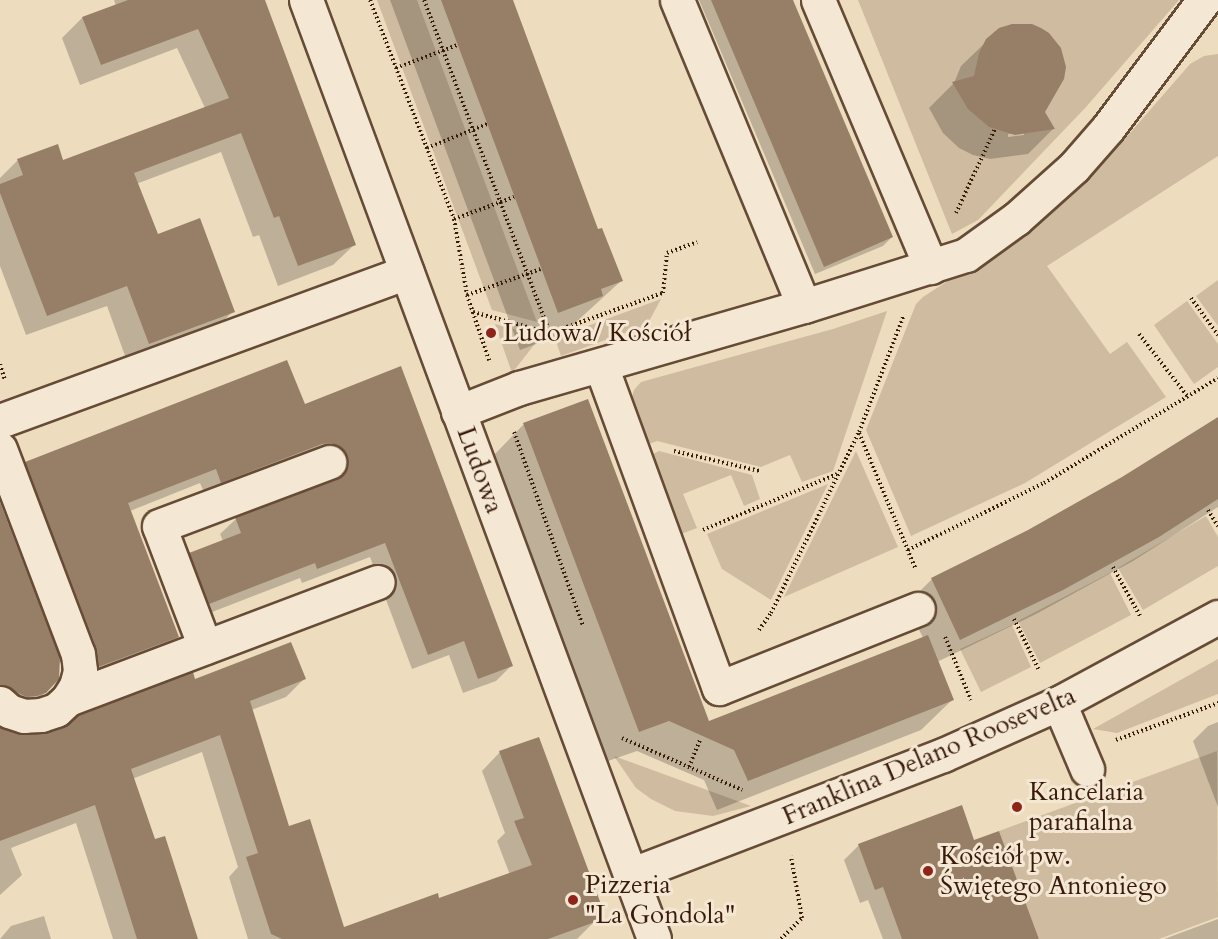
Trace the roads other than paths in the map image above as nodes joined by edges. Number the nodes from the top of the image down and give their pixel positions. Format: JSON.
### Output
{"nodes":[{"id":1,"x":306,"y":0,"type":"edge"},
{"id":2,"x":677,"y":0,"type":"edge"},
{"id":3,"x":818,"y":0,"type":"edge"},
{"id":4,"x":1204,"y":0,"type":"edge"},
{"id":5,"x":931,"y":267,"type":"junction"},
{"id":6,"x":407,"y":272,"type":"junction"},
{"id":7,"x":804,"y":306,"type":"junction"},
{"id":8,"x":601,"y":366,"type":"junction"},
{"id":9,"x":458,"y":412,"type":"junction"},
{"id":10,"x":0,"y":420,"type":"edge"},
{"id":11,"x":0,"y":449,"type":"edge"},
{"id":12,"x":329,"y":462,"type":"dead end"},
{"id":13,"x":378,"y":582,"type":"dead end"},
{"id":14,"x":918,"y":609,"type":"dead end"},
{"id":15,"x":1218,"y":617,"type":"edge"},
{"id":16,"x":205,"y":647,"type":"junction"},
{"id":17,"x":68,"y":699,"type":"junction"},
{"id":18,"x":0,"y":703,"type":"edge"},
{"id":19,"x":1059,"y":703,"type":"junction"},
{"id":20,"x":1087,"y":769,"type":"dead end"},
{"id":21,"x":630,"y":875,"type":"junction"},
{"id":22,"x":652,"y":939,"type":"edge"}],
"edges":[{"from":1,"to":6,"type":"street","name":"Ludowa"},
{"from":2,"to":7,"type":"street"},
{"from":3,"to":5,"type":"street"},
{"from":4,"to":5,"type":"street"},
{"from":5,"to":7,"type":"street"},
{"from":6,"to":9,"type":"street","name":"Ludowa"},
{"from":6,"to":10,"type":"street"},
{"from":7,"to":8,"type":"street"},
{"from":8,"to":9,"type":"street"},
{"from":8,"to":14,"type":"street"},
{"from":9,"to":21,"type":"street","name":"Ludowa"},
{"from":11,"to":17,"type":"street"},
{"from":12,"to":16,"type":"street"},
{"from":13,"to":16,"type":"street"},
{"from":15,"to":19,"type":"street","name":"Franklina Delano Roosevelta"},
{"from":16,"to":17,"type":"street"},
{"from":17,"to":18,"type":"street"},
{"from":19,"to":20,"type":"street"},
{"from":19,"to":21,"type":"street","name":"Franklina Delano Roosevelta"},
{"from":21,"to":22,"type":"street","name":"Ludowa"}]}
